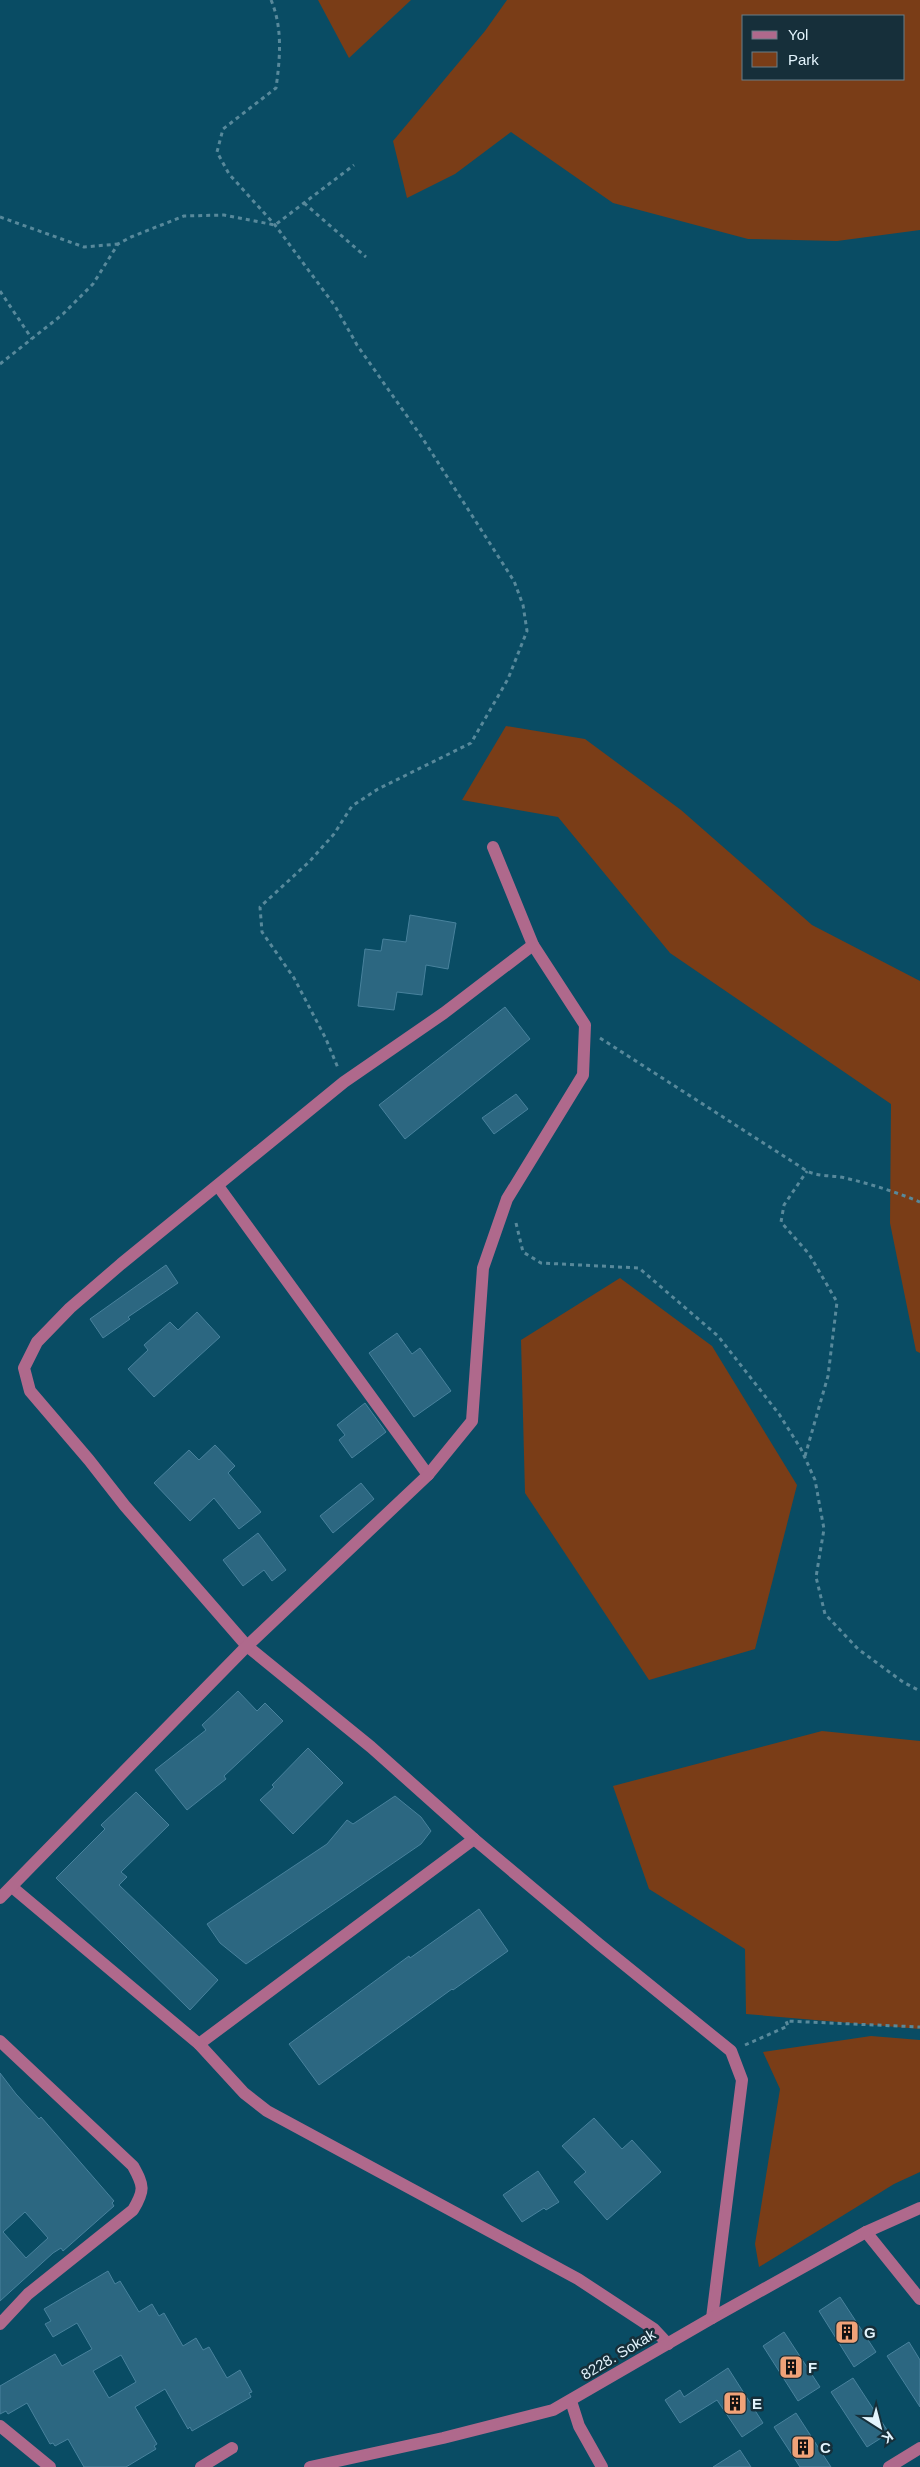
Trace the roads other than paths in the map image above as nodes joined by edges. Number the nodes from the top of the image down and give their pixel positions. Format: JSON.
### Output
{"nodes":[{"id":1,"x":493,"y":847,"type":"dead end"},
{"id":2,"x":533,"y":945,"type":"junction"},
{"id":3,"x":218,"y":1186,"type":"junction"},
{"id":4,"x":428,"y":1475,"type":"junction"},
{"id":5,"x":247,"y":1646,"type":"junction"},
{"id":6,"x":474,"y":1839,"type":"junction"},
{"id":7,"x":12,"y":1886,"type":"junction"},
{"id":8,"x":0,"y":1898,"type":"edge"},
{"id":9,"x":0,"y":2041,"type":"edge"},
{"id":10,"x":199,"y":2044,"type":"junction"},
{"id":11,"x":920,"y":2208,"type":"edge"},
{"id":12,"x":866,"y":2232,"type":"junction"},
{"id":13,"x":920,"y":2299,"type":"edge"},
{"id":14,"x":712,"y":2318,"type":"junction"},
{"id":15,"x":0,"y":2324,"type":"edge"},
{"id":16,"x":668,"y":2344,"type":"junction"},
{"id":17,"x":571,"y":2401,"type":"junction"},
{"id":18,"x":0,"y":2426,"type":"edge"},
{"id":19,"x":232,"y":2448,"type":"dead end"},
{"id":20,"x":920,"y":2448,"type":"edge"},
{"id":21,"x":50,"y":2467,"type":"edge"},
{"id":22,"x":201,"y":2467,"type":"edge"},
{"id":23,"x":310,"y":2467,"type":"edge"},
{"id":24,"x":602,"y":2467,"type":"edge"},
{"id":25,"x":889,"y":2467,"type":"edge"}],
"edges":[{"from":1,"to":2,"type":"street"},
{"from":2,"to":3,"type":"street"},
{"from":2,"to":4,"type":"street"},
{"from":3,"to":4,"type":"street"},
{"from":3,"to":5,"type":"street"},
{"from":4,"to":5,"type":"street"},
{"from":5,"to":6,"type":"street"},
{"from":5,"to":7,"type":"street"},
{"from":6,"to":10,"type":"street"},
{"from":6,"to":14,"type":"street"},
{"from":7,"to":8,"type":"street"},
{"from":7,"to":10,"type":"street"},
{"from":9,"to":15,"type":"street"},
{"from":10,"to":16,"type":"street"},
{"from":11,"to":12,"type":"street","name":"8228. Sokak"},
{"from":12,"to":13,"type":"street"},
{"from":12,"to":14,"type":"street","name":"8228. Sokak"},
{"from":14,"to":16,"type":"street","name":"8228. Sokak"},
{"from":16,"to":17,"type":"street","name":"8228. Sokak"},
{"from":17,"to":23,"type":"street","name":"8228. Sokak"},
{"from":17,"to":24,"type":"street"},
{"from":18,"to":21,"type":"street"},
{"from":19,"to":22,"type":"street"},
{"from":20,"to":25,"type":"street"}]}
